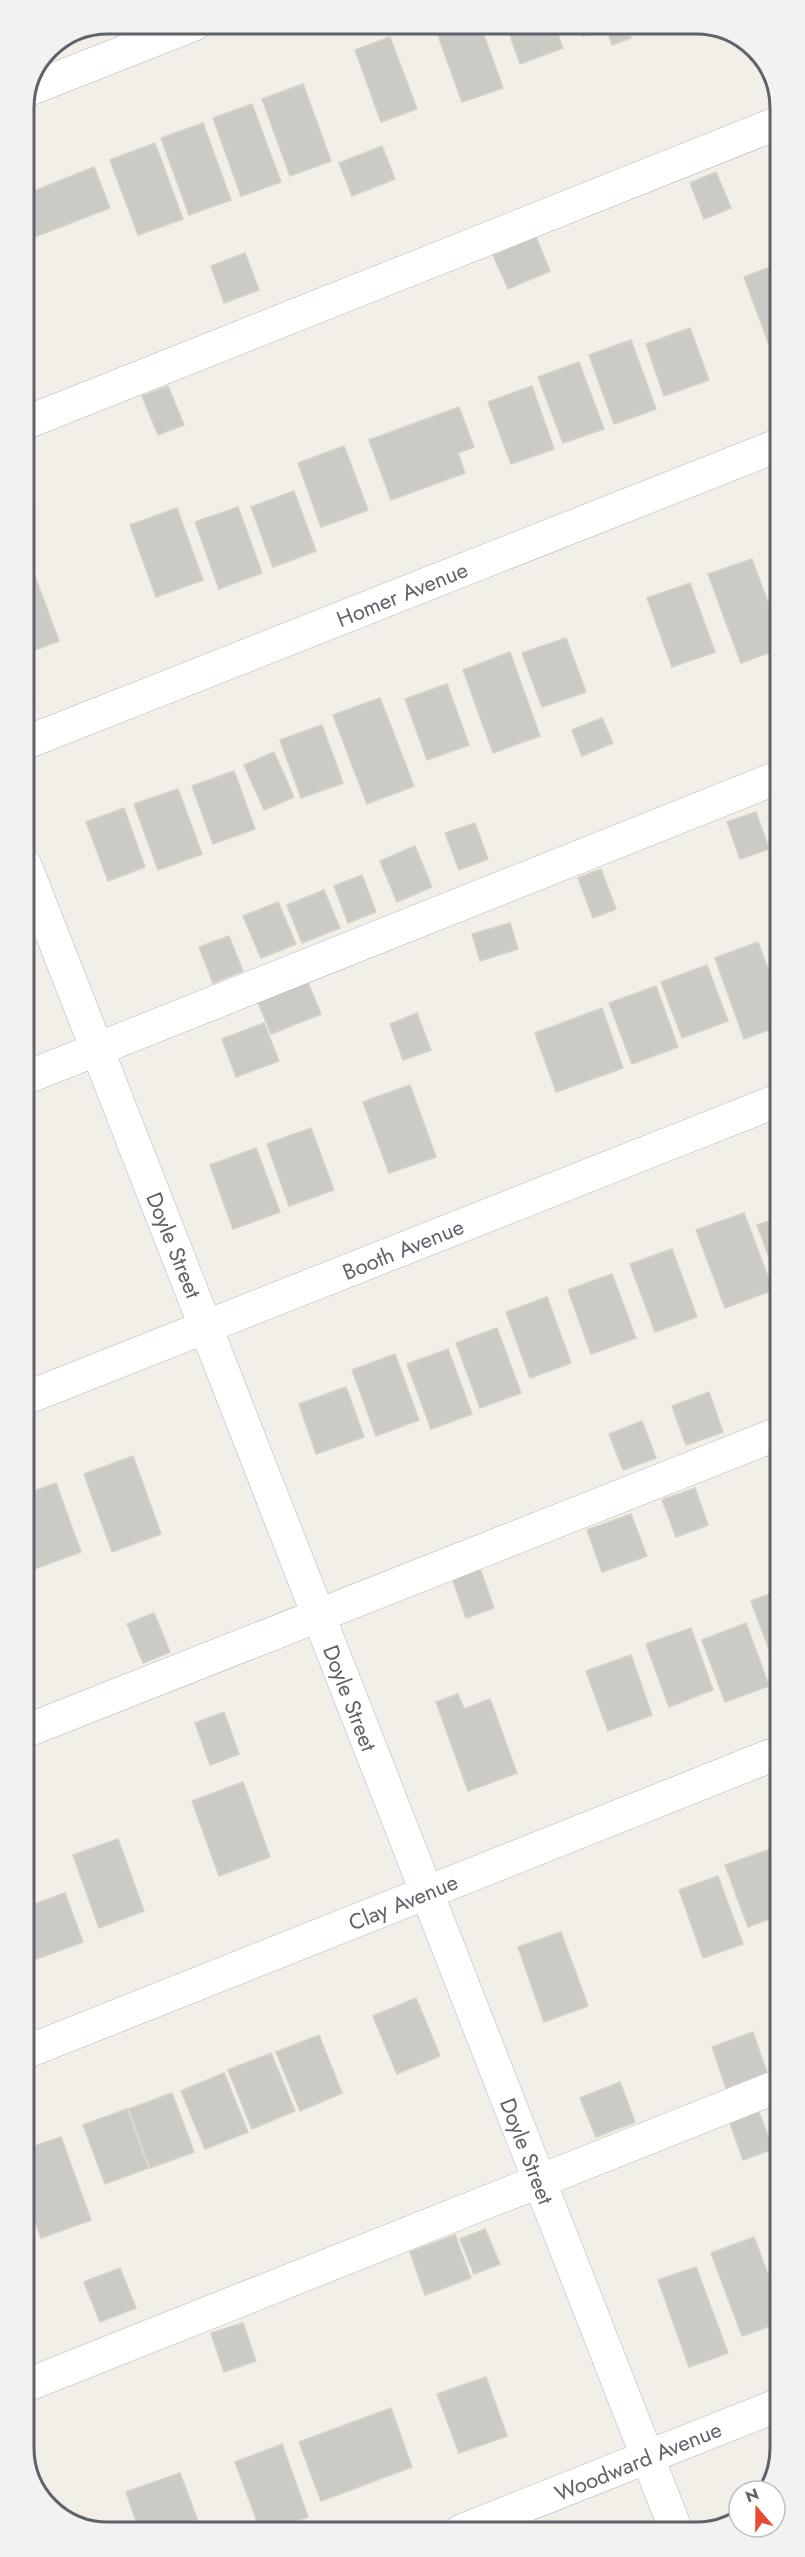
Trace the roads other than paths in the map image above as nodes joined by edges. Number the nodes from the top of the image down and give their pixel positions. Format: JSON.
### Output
{"nodes":[{"id":1,"x":169,"y":34,"type":"edge"},
{"id":2,"x":38,"y":86,"type":"edge"},
{"id":3,"x":770,"y":126,"type":"edge"},
{"id":4,"x":34,"y":419,"type":"edge"},
{"id":5,"x":770,"y":449,"type":"edge"},
{"id":6,"x":34,"y":739,"type":"edge"},
{"id":7,"x":770,"y":781,"type":"edge"},
{"id":8,"x":34,"y":888,"type":"edge"},
{"id":9,"x":97,"y":1050,"type":"junction"},
{"id":10,"x":34,"y":1074,"type":"edge"},
{"id":11,"x":770,"y":1104,"type":"edge"},
{"id":12,"x":206,"y":1326,"type":"junction"},
{"id":13,"x":34,"y":1395,"type":"edge"},
{"id":14,"x":770,"y":1437,"type":"edge"},
{"id":15,"x":319,"y":1616,"type":"junction"},
{"id":16,"x":34,"y":1728,"type":"edge"},
{"id":17,"x":770,"y":1756,"type":"edge"},
{"id":18,"x":426,"y":1893,"type":"junction"},
{"id":19,"x":34,"y":2049,"type":"edge"},
{"id":20,"x":770,"y":2089,"type":"edge"},
{"id":21,"x":539,"y":2181,"type":"junction"},
{"id":22,"x":34,"y":2382,"type":"edge"},
{"id":23,"x":770,"y":2408,"type":"edge"},
{"id":24,"x":647,"y":2457,"type":"junction"},
{"id":25,"x":484,"y":2522,"type":"edge"},
{"id":26,"x":673,"y":2522,"type":"edge"}],
"edges":[{"from":1,"to":2,"type":"street"},
{"from":3,"to":4,"type":"street"},
{"from":5,"to":6,"type":"street","name":"Homer Avenue"},
{"from":7,"to":9,"type":"street"},
{"from":8,"to":9,"type":"street","name":"Doyle Street"},
{"from":9,"to":10,"type":"street"},
{"from":9,"to":12,"type":"street","name":"Doyle Street"},
{"from":11,"to":12,"type":"street","name":"Booth Avenue"},
{"from":12,"to":13,"type":"street","name":"Booth Avenue"},
{"from":12,"to":15,"type":"street","name":"Doyle Street"},
{"from":14,"to":15,"type":"street"},
{"from":15,"to":16,"type":"street"},
{"from":15,"to":18,"type":"street","name":"Doyle Street"},
{"from":17,"to":18,"type":"street","name":"Clay Avenue"},
{"from":18,"to":19,"type":"street","name":"Clay Avenue"},
{"from":18,"to":21,"type":"street","name":"Doyle Street"},
{"from":20,"to":21,"type":"street"},
{"from":21,"to":22,"type":"street"},
{"from":21,"to":24,"type":"street","name":"Doyle Street"},
{"from":23,"to":24,"type":"street","name":"Woodward Avenue"},
{"from":24,"to":25,"type":"street","name":"Woodward Avenue"},
{"from":24,"to":26,"type":"street","name":"Doyle Street"}]}
